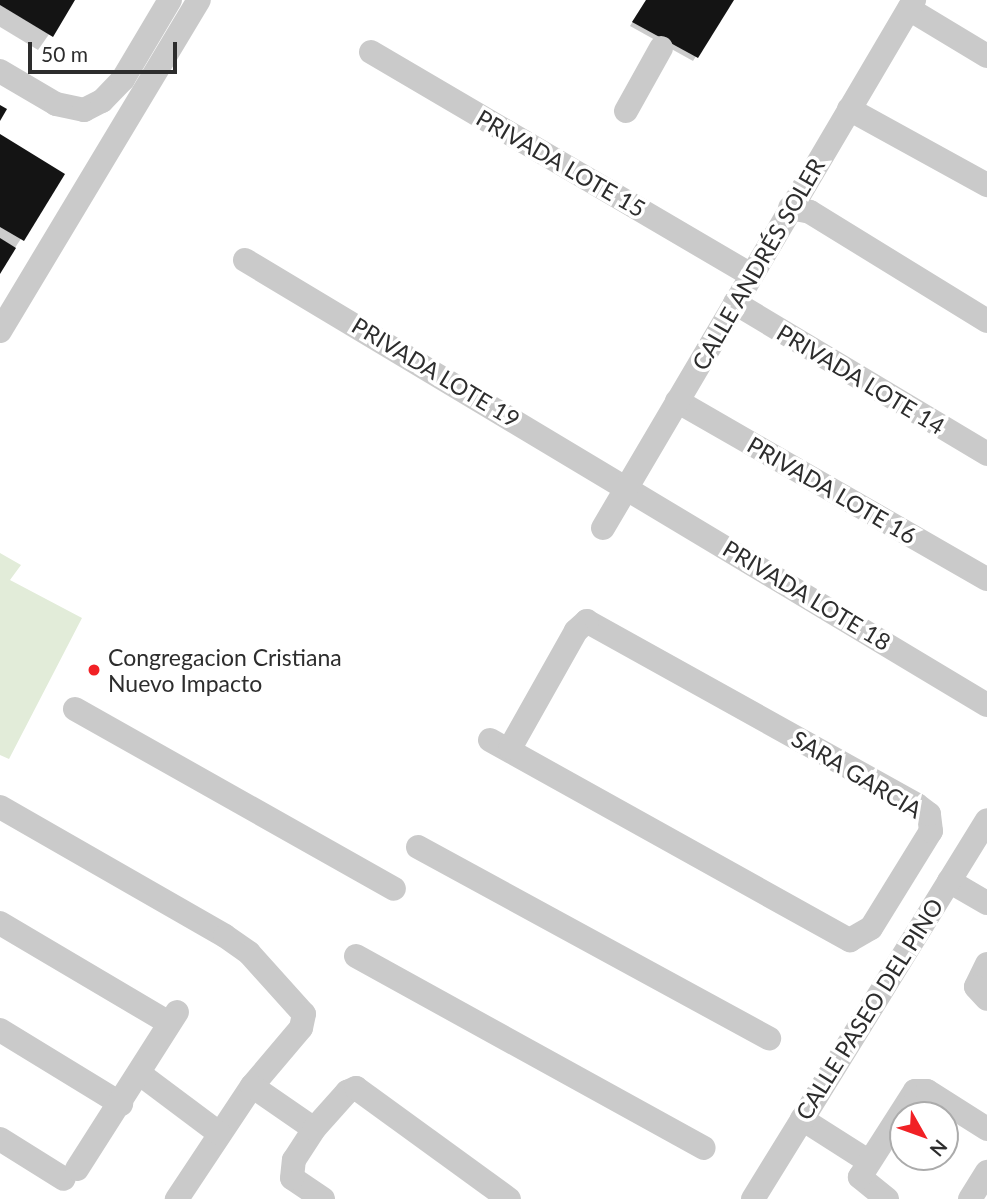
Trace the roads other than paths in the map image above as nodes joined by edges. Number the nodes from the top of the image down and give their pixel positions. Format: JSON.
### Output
{"nodes":[{"id":1,"x":170,"y":0,"type":"edge"},
{"id":2,"x":199,"y":0,"type":"edge"},
{"id":3,"x":911,"y":4,"type":"edge"},
{"id":4,"x":661,"y":48,"type":"dead end"},
{"id":5,"x":371,"y":52,"type":"dead end"},
{"id":6,"x":987,"y":55,"type":"edge"},
{"id":7,"x":0,"y":71,"type":"edge"},
{"id":8,"x":849,"y":108,"type":"junction"},
{"id":9,"x":626,"y":111,"type":"dead end"},
{"id":10,"x":987,"y":185,"type":"edge"},
{"id":11,"x":790,"y":208,"type":"junction"},
{"id":12,"x":245,"y":260,"type":"dead end"},
{"id":13,"x":751,"y":275,"type":"junction"},
{"id":14,"x":735,"y":303,"type":"junction"},
{"id":15,"x":987,"y":321,"type":"edge"},
{"id":16,"x":0,"y":331,"type":"edge"},
{"id":17,"x":677,"y":401,"type":"junction"},
{"id":18,"x":987,"y":454,"type":"edge"},
{"id":19,"x":626,"y":485,"type":"junction"},
{"id":20,"x":603,"y":528,"type":"dead end"},
{"id":21,"x":987,"y":579,"type":"edge"},
{"id":22,"x":987,"y":705,"type":"edge"},
{"id":23,"x":75,"y":709,"type":"dead end"},
{"id":24,"x":0,"y":807,"type":"edge"},
{"id":25,"x":987,"y":820,"type":"edge"},
{"id":26,"x":418,"y":847,"type":"dead end"},
{"id":27,"x":949,"y":881,"type":"junction"},
{"id":28,"x":394,"y":889,"type":"dead end"},
{"id":29,"x":987,"y":903,"type":"edge"},
{"id":30,"x":0,"y":923,"type":"edge"},
{"id":31,"x":850,"y":940,"type":"joint"},
{"id":32,"x":356,"y":956,"type":"dead end"},
{"id":33,"x":987,"y":964,"type":"edge"},
{"id":34,"x":987,"y":999,"type":"edge"},
{"id":35,"x":0,"y":1030,"type":"edge"},
{"id":36,"x":769,"y":1038,"type":"dead end"},
{"id":37,"x":140,"y":1074,"type":"junction"},
{"id":38,"x":252,"y":1086,"type":"junction"},
{"id":39,"x":121,"y":1104,"type":"junction"},
{"id":40,"x":802,"y":1119,"type":"junction"},
{"id":41,"x":314,"y":1129,"type":"junction"},
{"id":42,"x":987,"y":1129,"type":"edge"},
{"id":43,"x":219,"y":1133,"type":"junction"},
{"id":44,"x":0,"y":1139,"type":"edge"},
{"id":45,"x":704,"y":1148,"type":"dead end"},
{"id":46,"x":868,"y":1161,"type":"junction"},
{"id":47,"x":987,"y":1172,"type":"edge"},
{"id":48,"x":177,"y":1199,"type":"edge"},
{"id":49,"x":323,"y":1199,"type":"edge"},
{"id":50,"x":509,"y":1199,"type":"edge"},
{"id":51,"x":753,"y":1199,"type":"edge"},
{"id":52,"x":887,"y":1199,"type":"edge"},
{"id":53,"x":970,"y":1199,"type":"edge"}],
"edges":[{"from":1,"to":7,"type":"street"},
{"from":2,"to":16,"type":"street"},
{"from":3,"to":6,"type":"street"},
{"from":3,"to":8,"type":"street","name":"CALLE ANDRÉS SOLER"},
{"from":4,"to":9,"type":"street"},
{"from":5,"to":13,"type":"street","name":"PRIVADA LOTE 15"},
{"from":8,"to":10,"type":"street"},
{"from":8,"to":11,"type":"street","name":"CALLE ANDRÉS SOLER"},
{"from":11,"to":13,"type":"street","name":"CALLE ANDRÉS SOLER"},
{"from":11,"to":15,"type":"street"},
{"from":12,"to":19,"type":"street","name":"PRIVADA LOTE 19"},
{"from":13,"to":14,"type":"street","name":"CALLE ANDRÉS SOLER"},
{"from":14,"to":17,"type":"street","name":"CALLE ANDRÉS SOLER"},
{"from":14,"to":18,"type":"street","name":"PRIVADA LOTE 14"},
{"from":17,"to":19,"type":"street","name":"CALLE ANDRÉS SOLER"},
{"from":17,"to":21,"type":"street","name":"PRIVADA LOTE 16"},
{"from":19,"to":20,"type":"street","name":"CALLE ANDRÉS SOLER"},
{"from":19,"to":22,"type":"street","name":"PRIVADA LOTE 18"},
{"from":23,"to":28,"type":"street"},
{"from":24,"to":38,"type":"street"},
{"from":25,"to":27,"type":"street","name":"CALLE PASEO DEL PINO"},
{"from":26,"to":36,"type":"street"},
{"from":27,"to":29,"type":"street"},
{"from":27,"to":40,"type":"street","name":"CALLE PASEO DEL PINO"},
{"from":30,"to":37,"type":"street"},
{"from":31,"to":31,"type":"street","name":"SARA GARCIA"},
{"from":32,"to":45,"type":"street"},
{"from":33,"to":34,"type":"street"},
{"from":35,"to":39,"type":"street"},
{"from":37,"to":39,"type":"street"},
{"from":37,"to":43,"type":"street"},
{"from":38,"to":41,"type":"street"},
{"from":38,"to":43,"type":"street"},
{"from":39,"to":44,"type":"street"},
{"from":40,"to":46,"type":"street"},
{"from":40,"to":51,"type":"street","name":"CALLE PASEO DEL PINO"},
{"from":41,"to":49,"type":"street"},
{"from":41,"to":50,"type":"street"},
{"from":42,"to":46,"type":"street"},
{"from":43,"to":48,"type":"street"},
{"from":46,"to":52,"type":"street"},
{"from":47,"to":53,"type":"street"}]}
